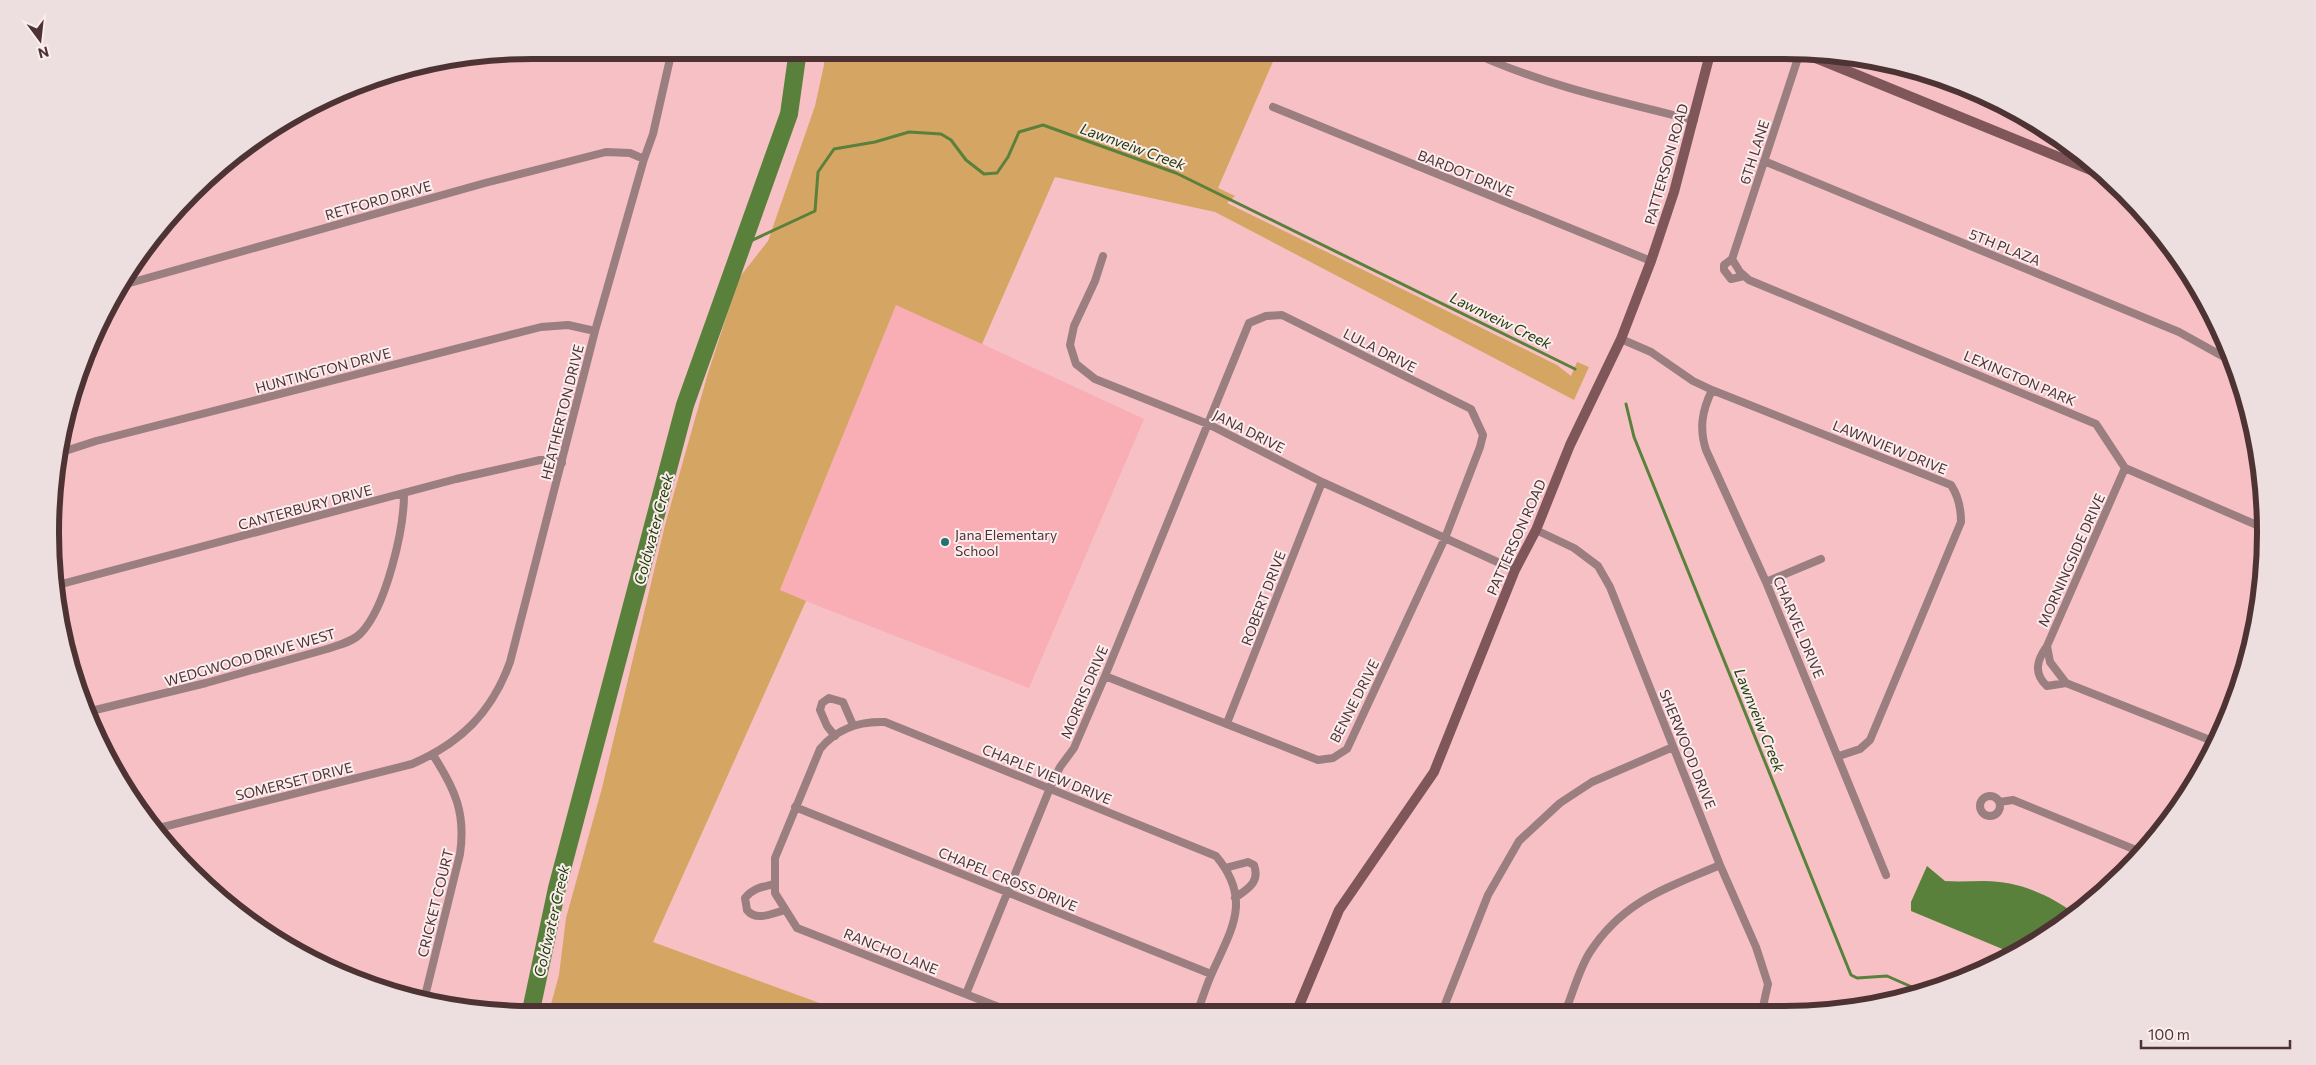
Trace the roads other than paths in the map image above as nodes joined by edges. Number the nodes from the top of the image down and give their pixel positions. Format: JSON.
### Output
{"nodes":[{"id":1,"x":670,"y":59,"type":"edge"},
{"id":2,"x":1486,"y":59,"type":"edge"},
{"id":3,"x":1709,"y":59,"type":"edge"},
{"id":4,"x":1798,"y":59,"type":"edge"},
{"id":5,"x":1822,"y":61,"type":"edge"},
{"id":6,"x":1273,"y":107,"type":"dead end"},
{"id":7,"x":1694,"y":120,"type":"junction"},
{"id":8,"x":644,"y":159,"type":"junction"},
{"id":9,"x":1764,"y":161,"type":"junction"},
{"id":10,"x":2086,"y":168,"type":"edge"},
{"id":11,"x":1103,"y":256,"type":"dead end"},
{"id":12,"x":1732,"y":259,"type":"junction"},
{"id":13,"x":1651,"y":262,"type":"junction"},
{"id":14,"x":1744,"y":276,"type":"junction"},
{"id":15,"x":130,"y":283,"type":"edge"},
{"id":16,"x":595,"y":330,"type":"junction"},
{"id":17,"x":1621,"y":339,"type":"junction"},
{"id":18,"x":2223,"y":356,"type":"edge"},
{"id":19,"x":1712,"y":390,"type":"junction"},
{"id":20,"x":1208,"y":424,"type":"junction"},
{"id":21,"x":66,"y":451,"type":"edge"},
{"id":22,"x":562,"y":463,"type":"junction"},
{"id":23,"x":2125,"y":468,"type":"junction"},
{"id":24,"x":1322,"y":482,"type":"junction"},
{"id":25,"x":404,"y":494,"type":"junction"},
{"id":26,"x":2257,"y":525,"type":"edge"},
{"id":27,"x":1536,"y":530,"type":"junction"},
{"id":28,"x":1445,"y":538,"type":"junction"},
{"id":29,"x":1821,"y":559,"type":"dead end"},
{"id":30,"x":1515,"y":570,"type":"junction"},
{"id":31,"x":1766,"y":582,"type":"junction"},
{"id":32,"x":62,"y":584,"type":"edge"},
{"id":33,"x":2047,"y":646,"type":"junction"},
{"id":34,"x":1106,"y":676,"type":"junction"},
{"id":35,"x":2066,"y":683,"type":"junction"},
{"id":36,"x":94,"y":710,"type":"edge"},
{"id":37,"x":1227,"y":723,"type":"junction"},
{"id":38,"x":853,"y":725,"type":"junction"},
{"id":39,"x":835,"y":736,"type":"junction"},
{"id":40,"x":2209,"y":741,"type":"edge"},
{"id":41,"x":1673,"y":747,"type":"junction"},
{"id":42,"x":434,"y":755,"type":"junction"},
{"id":43,"x":1839,"y":756,"type":"junction"},
{"id":44,"x":1050,"y":788,"type":"junction"},
{"id":45,"x":2000,"y":802,"type":"dead end"},
{"id":46,"x":795,"y":807,"type":"junction"},
{"id":47,"x":162,"y":827,"type":"edge"},
{"id":48,"x":2135,"y":850,"type":"edge"},
{"id":49,"x":1720,"y":865,"type":"junction"},
{"id":50,"x":1225,"y":868,"type":"junction"},
{"id":51,"x":1886,"y":875,"type":"dead end"},
{"id":52,"x":775,"y":889,"type":"junction"},
{"id":53,"x":1008,"y":892,"type":"junction"},
{"id":54,"x":1235,"y":898,"type":"junction"},
{"id":55,"x":785,"y":910,"type":"junction"},
{"id":56,"x":1211,"y":974,"type":"junction"},
{"id":57,"x":425,"y":993,"type":"edge"},
{"id":58,"x":966,"y":994,"type":"junction"},
{"id":59,"x":995,"y":1006,"type":"edge"},
{"id":60,"x":1200,"y":1006,"type":"edge"},
{"id":61,"x":1299,"y":1006,"type":"edge"},
{"id":62,"x":1444,"y":1006,"type":"edge"},
{"id":63,"x":1567,"y":1006,"type":"edge"},
{"id":64,"x":1763,"y":1006,"type":"edge"}],
"edges":[{"from":1,"to":8,"type":"street","name":"HEATHERTON DRIVE"},
{"from":2,"to":7,"type":"street"},
{"from":3,"to":7,"type":"main road","name":"PATTERSON ROAD"},
{"from":4,"to":9,"type":"street","name":"6TH LANE"},
{"from":5,"to":10,"type":"main road"},
{"from":6,"to":13,"type":"street","name":"BARDOT DRIVE"},
{"from":7,"to":13,"type":"main road","name":"PATTERSON ROAD"},
{"from":8,"to":15,"type":"street","name":"RETFORD DRIVE"},
{"from":8,"to":16,"type":"street","name":"HEATHERTON DRIVE"},
{"from":9,"to":12,"type":"street","name":"6TH LANE"},
{"from":9,"to":18,"type":"street","name":"5TH PLAZA"},
{"from":11,"to":20,"type":"street","name":"JANA DRIVE"},
{"from":12,"to":14,"type":"street"},
{"from":12,"to":14,"type":"street","name":"LEXINGTON PARK"},
{"from":13,"to":17,"type":"main road","name":"PATTERSON ROAD"},
{"from":14,"to":23,"type":"street","name":"LEXINGTON PARK"},
{"from":16,"to":21,"type":"street","name":"HUNTINGTON DRIVE"},
{"from":16,"to":22,"type":"street","name":"HEATHERTON DRIVE"},
{"from":17,"to":19,"type":"street","name":"LAWNVIEW DRIVE"},
{"from":17,"to":27,"type":"main road","name":"PATTERSON ROAD"},
{"from":19,"to":31,"type":"street","name":"CHARVEL DRIVE"},
{"from":19,"to":43,"type":"street","name":"LAWNVIEW DRIVE"},
{"from":20,"to":24,"type":"street","name":"JANA DRIVE"},
{"from":20,"to":28,"type":"street","name":"LULA DRIVE"},
{"from":20,"to":34,"type":"street","name":"MORRIS DRIVE"},
{"from":22,"to":25,"type":"street","name":"CANTERBURY DRIVE"},
{"from":22,"to":42,"type":"street","name":"HEATHERTON DRIVE"},
{"from":23,"to":26,"type":"street"},
{"from":23,"to":33,"type":"street","name":"MORNINGSIDE DRIVE"},
{"from":24,"to":28,"type":"street","name":"JANA DRIVE"},
{"from":24,"to":37,"type":"street","name":"ROBERT DRIVE"},
{"from":25,"to":32,"type":"street","name":"CANTERBURY DRIVE"},
{"from":25,"to":36,"type":"street","name":"WEDGWOOD DRIVE WEST"},
{"from":27,"to":30,"type":"main road","name":"PATTERSON ROAD"},
{"from":27,"to":41,"type":"street","name":"SHERWOOD DRIVE"},
{"from":28,"to":30,"type":"street","name":"JANA DRIVE"},
{"from":28,"to":37,"type":"street","name":"BENNE DRIVE"},
{"from":29,"to":31,"type":"street"},
{"from":30,"to":61,"type":"main road","name":"PATTERSON ROAD"},
{"from":31,"to":43,"type":"street","name":"CHARVEL DRIVE"},
{"from":33,"to":35,"type":"street","name":"MORNINGSIDE DRIVE"},
{"from":33,"to":35,"type":"street"},
{"from":34,"to":37,"type":"street","name":"BENNE DRIVE"},
{"from":34,"to":44,"type":"street","name":"MORRIS DRIVE"},
{"from":35,"to":40,"type":"street"},
{"from":38,"to":39,"type":"street","name":"CHAPLE VIEW DRIVE"},
{"from":38,"to":39,"type":"street"},
{"from":38,"to":44,"type":"street","name":"CHAPLE VIEW DRIVE"},
{"from":39,"to":46,"type":"street","name":"CHAPLE VIEW DRIVE"},
{"from":41,"to":49,"type":"street","name":"SHERWOOD DRIVE"},
{"from":41,"to":62,"type":"street"},
{"from":42,"to":47,"type":"street","name":"SOMERSET DRIVE"},
{"from":42,"to":57,"type":"street","name":"CRICKET COURT"},
{"from":43,"to":51,"type":"street","name":"CHARVEL DRIVE"},
{"from":44,"to":50,"type":"street","name":"CHAPLE VIEW DRIVE"},
{"from":44,"to":53,"type":"street","name":"MORRIS DRIVE"},
{"from":45,"to":48,"type":"street"},
{"from":46,"to":52,"type":"street","name":"CHAPLE VIEW DRIVE"},
{"from":46,"to":53,"type":"street","name":"CHAPEL CROSS DRIVE"},
{"from":49,"to":63,"type":"street"},
{"from":49,"to":64,"type":"street","name":"SHERWOOD DRIVE"},
{"from":50,"to":54,"type":"street"},
{"from":50,"to":54,"type":"street"},
{"from":52,"to":55,"type":"street","name":"RANCHO LANE"},
{"from":52,"to":55,"type":"street"},
{"from":53,"to":56,"type":"street","name":"CHAPEL CROSS DRIVE"},
{"from":53,"to":58,"type":"street","name":"MORRIS DRIVE"},
{"from":54,"to":56,"type":"street"},
{"from":55,"to":58,"type":"street","name":"RANCHO LANE"},
{"from":56,"to":60,"type":"street"},
{"from":58,"to":59,"type":"street","name":"RANCHO LANE"}]}
